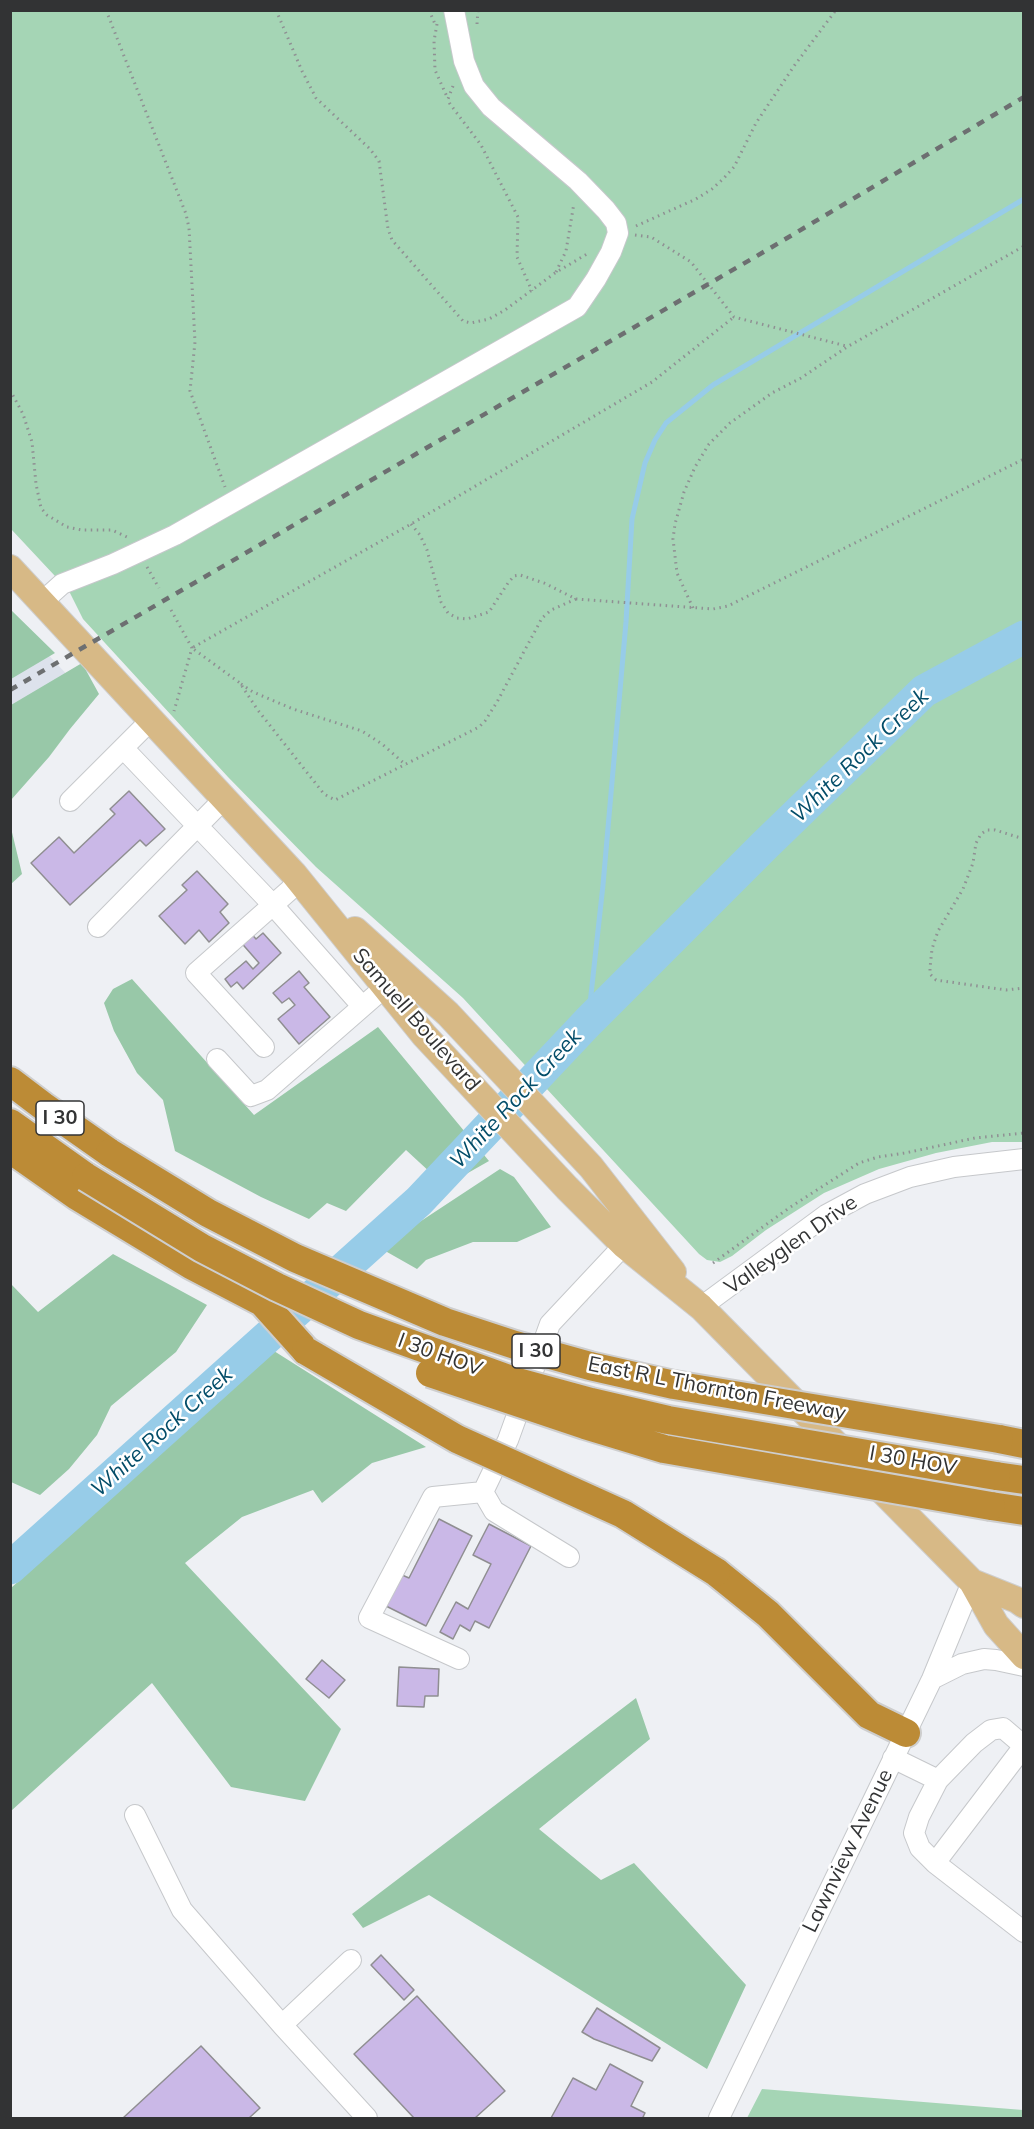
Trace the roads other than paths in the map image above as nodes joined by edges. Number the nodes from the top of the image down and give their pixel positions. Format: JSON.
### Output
{"nodes":[{"id":1,"x":456,"y":16,"type":"edge"},
{"id":2,"x":10,"y":568,"type":"edge"},
{"id":3,"x":42,"y":602,"type":"junction"},
{"id":4,"x":159,"y":728,"type":"junction"},
{"id":5,"x":123,"y":748,"type":"junction"},
{"id":6,"x":224,"y":799,"type":"junction"},
{"id":7,"x":70,"y":801,"type":"dead end"},
{"id":8,"x":198,"y":826,"type":"junction"},
{"id":9,"x":297,"y":878,"type":"junction"},
{"id":10,"x":273,"y":905,"type":"junction"},
{"id":11,"x":98,"y":927,"type":"dead end"},
{"id":12,"x":385,"y":987,"type":"junction"},
{"id":13,"x":362,"y":1006,"type":"junction"},
{"id":14,"x":264,"y":1047,"type":"dead end"},
{"id":15,"x":217,"y":1059,"type":"dead end"},
{"id":16,"x":10,"y":1081,"type":"edge"},
{"id":17,"x":10,"y":1123,"type":"edge"},
{"id":18,"x":10,"y":1149,"type":"edge"},
{"id":19,"x":1023,"y":1159,"type":"edge"},
{"id":20,"x":81,"y":1186,"type":"junction"},
{"id":21,"x":624,"y":1245,"type":"junction"},
{"id":22,"x":262,"y":1302,"type":"junction"},
{"id":23,"x":701,"y":1307,"type":"junction"},
{"id":24,"x":1011,"y":1442,"type":"edge"},
{"id":25,"x":1010,"y":1478,"type":"edge"},
{"id":26,"x":483,"y":1492,"type":"junction"},
{"id":27,"x":1023,"y":1511,"type":"edge"},
{"id":28,"x":569,"y":1557,"type":"dead end"},
{"id":29,"x":972,"y":1582,"type":"junction"},
{"id":30,"x":1023,"y":1605,"type":"edge"},
{"id":31,"x":1023,"y":1656,"type":"edge"},
{"id":32,"x":459,"y":1659,"type":"dead end"},
{"id":33,"x":1023,"y":1666,"type":"edge"},
{"id":34,"x":932,"y":1679,"type":"junction"},
{"id":35,"x":906,"y":1733,"type":"junction"},
{"id":36,"x":893,"y":1758,"type":"junction"},
{"id":37,"x":938,"y":1780,"type":"junction"},
{"id":38,"x":135,"y":1815,"type":"dead end"},
{"id":39,"x":935,"y":1863,"type":"junction"},
{"id":40,"x":1023,"y":1932,"type":"edge"},
{"id":41,"x":351,"y":1960,"type":"dead end"},
{"id":42,"x":282,"y":2025,"type":"junction"},
{"id":43,"x":366,"y":2118,"type":"edge"},
{"id":44,"x":719,"y":2118,"type":"edge"}],
"edges":[{"from":1,"to":3,"type":"street"},
{"from":2,"to":3,"type":"main road","name":"Samuell Boulevard"},
{"from":3,"to":4,"type":"main road","name":"Samuell Boulevard"},
{"from":4,"to":5,"type":"street"},
{"from":4,"to":6,"type":"main road","name":"Samuell Boulevard"},
{"from":5,"to":7,"type":"street"},
{"from":5,"to":8,"type":"street"},
{"from":6,"to":8,"type":"street"},
{"from":6,"to":9,"type":"main road","name":"Samuell Boulevard"},
{"from":8,"to":10,"type":"street"},
{"from":8,"to":11,"type":"street"},
{"from":9,"to":10,"type":"street"},
{"from":9,"to":12,"type":"main road","name":"Samuell Boulevard"},
{"from":9,"to":23,"type":"main road","name":"Samuell Boulevard"},
{"from":10,"to":13,"type":"street"},
{"from":10,"to":14,"type":"street"},
{"from":12,"to":13,"type":"street"},
{"from":12,"to":21,"type":"main road","name":"Samuell Boulevard"},
{"from":13,"to":15,"type":"street"},
{"from":16,"to":24,"type":"highway","name":"East R L Thornton Freeway","number":"I 30","bridge":true},
{"from":17,"to":20,"type":"highway","name":"I 30 HOV"},
{"from":18,"to":20,"type":"highway","number":"I 30"},
{"from":19,"to":23,"type":"street","name":"Valleyglen Drive"},
{"from":20,"to":22,"type":"highway","number":"I 30"},
{"from":20,"to":25,"type":"highway","name":"I 30 HOV","bridge":true},
{"from":21,"to":23,"type":"main road","name":"Samuell Boulevard"},
{"from":21,"to":26,"type":"street"},
{"from":22,"to":27,"type":"highway","number":"I 30","bridge":true},
{"from":22,"to":35,"type":"highway","bridge":true},
{"from":23,"to":29,"type":"main road","name":"Samuell Boulevard"},
{"from":26,"to":28,"type":"street"},
{"from":26,"to":32,"type":"street"},
{"from":29,"to":30,"type":"main road","name":"Samuell Boulevard"},
{"from":29,"to":31,"type":"main road","name":"Samuell Boulevard"},
{"from":29,"to":34,"type":"street","name":"Lawnview Avenue"},
{"from":33,"to":34,"type":"street"},
{"from":34,"to":35,"type":"street","name":"Lawnview Avenue"},
{"from":35,"to":36,"type":"street","name":"Lawnview Avenue"},
{"from":36,"to":37,"type":"street"},
{"from":36,"to":44,"type":"street","name":"Lawnview Avenue"},
{"from":37,"to":39,"type":"street"},
{"from":37,"to":39,"type":"street"},
{"from":38,"to":42,"type":"street"},
{"from":39,"to":40,"type":"street"},
{"from":41,"to":42,"type":"street"},
{"from":42,"to":43,"type":"street"}]}
